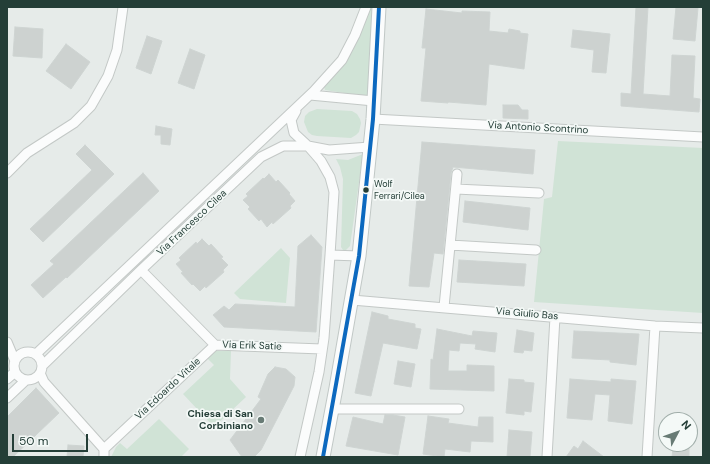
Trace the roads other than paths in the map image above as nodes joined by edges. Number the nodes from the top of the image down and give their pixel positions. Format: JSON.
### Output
{"nodes":[{"id":1,"x":123,"y":7,"type":"edge"},
{"id":2,"x":366,"y":7,"type":"edge"},
{"id":3,"x":379,"y":7,"type":"edge"},
{"id":4,"x":310,"y":95,"type":"junction"},
{"id":5,"x":374,"y":101,"type":"junction"},
{"id":6,"x":298,"y":106,"type":"junction"},
{"id":7,"x":373,"y":119,"type":"junction"},
{"id":8,"x":703,"y":137,"type":"edge"},
{"id":9,"x":308,"y":146,"type":"junction"},
{"id":10,"x":370,"y":147,"type":"junction"},
{"id":11,"x":7,"y":173,"type":"edge"},
{"id":12,"x":457,"y":174,"type":"dead end"},
{"id":13,"x":456,"y":189,"type":"junction"},
{"id":14,"x":539,"y":193,"type":"dead end"},
{"id":15,"x":450,"y":245,"type":"junction"},
{"id":16,"x":536,"y":250,"type":"dead end"},
{"id":17,"x":330,"y":255,"type":"junction"},
{"id":18,"x":359,"y":256,"type":"junction"},
{"id":19,"x":142,"y":270,"type":"junction"},
{"id":20,"x":352,"y":300,"type":"junction"},
{"id":21,"x":444,"y":307,"type":"junction"},
{"id":22,"x":555,"y":317,"type":"junction"},
{"id":23,"x":655,"y":326,"type":"junction"},
{"id":24,"x":703,"y":328,"type":"edge"},
{"id":25,"x":8,"y":343,"type":"edge"},
{"id":26,"x":215,"y":345,"type":"junction"},
{"id":27,"x":322,"y":349,"type":"junction"},
{"id":28,"x":22,"y":353,"type":"junction"},
{"id":29,"x":36,"y":354,"type":"junction"},
{"id":30,"x":15,"y":361,"type":"junction"},
{"id":31,"x":15,"y":372,"type":"junction"},
{"id":32,"x":38,"y":376,"type":"junction"},
{"id":33,"x":7,"y":380,"type":"edge"},
{"id":34,"x":7,"y":398,"type":"edge"},
{"id":35,"x":332,"y":409,"type":"junction"},
{"id":36,"x":459,"y":409,"type":"dead end"},
{"id":37,"x":104,"y":453,"type":"edge"},
{"id":38,"x":300,"y":457,"type":"edge"},
{"id":39,"x":323,"y":457,"type":"edge"},
{"id":40,"x":547,"y":457,"type":"edge"},
{"id":41,"x":647,"y":457,"type":"edge"}],
"edges":[{"from":1,"to":11,"type":"street"},
{"from":2,"to":4,"type":"street","name":"Via Francesco Cilea"},
{"from":3,"to":5,"type":"street"},
{"from":4,"to":5,"type":"street"},
{"from":4,"to":6,"type":"street","name":"Via Francesco Cilea"},
{"from":5,"to":7,"type":"street"},
{"from":6,"to":9,"type":"street"},
{"from":6,"to":29,"type":"street","name":"Via Francesco Cilea"},
{"from":7,"to":8,"type":"street","name":"Via Antonio Scontrino"},
{"from":7,"to":10,"type":"street"},
{"from":9,"to":10,"type":"street","name":"Via Francesco Cilea"},
{"from":9,"to":17,"type":"street"},
{"from":9,"to":19,"type":"street","name":"Via Francesco Cilea"},
{"from":10,"to":18,"type":"street"},
{"from":12,"to":13,"type":"street"},
{"from":13,"to":14,"type":"street"},
{"from":13,"to":15,"type":"street"},
{"from":15,"to":16,"type":"street"},
{"from":15,"to":21,"type":"street"},
{"from":17,"to":18,"type":"street"},
{"from":17,"to":27,"type":"street"},
{"from":18,"to":20,"type":"street"},
{"from":19,"to":26,"type":"street","name":"Via Erik Satie"},
{"from":19,"to":32,"type":"street","name":"Via Francesco Cilea"},
{"from":20,"to":21,"type":"street","name":"Via Giulio Bas"},
{"from":20,"to":35,"type":"street"},
{"from":21,"to":22,"type":"street","name":"Via Giulio Bas"},
{"from":22,"to":23,"type":"street","name":"Via Giulio Bas"},
{"from":22,"to":40,"type":"street"},
{"from":23,"to":24,"type":"street","name":"Via Giulio Bas"},
{"from":23,"to":41,"type":"street"},
{"from":25,"to":28,"type":"street"},
{"from":25,"to":30,"type":"street"},
{"from":26,"to":27,"type":"street","name":"Via Erik Satie"},
{"from":26,"to":37,"type":"street","name":"Via Edoardo Vitale"},
{"from":27,"to":38,"type":"street"},
{"from":28,"to":29,"type":"street"},
{"from":28,"to":30,"type":"street"},
{"from":29,"to":32,"type":"street"},
{"from":30,"to":31,"type":"street"},
{"from":31,"to":32,"type":"street"},
{"from":31,"to":33,"type":"street"},
{"from":32,"to":34,"type":"street","name":"Via Francesco Cilea"},
{"from":32,"to":37,"type":"street"},
{"from":35,"to":36,"type":"street"},
{"from":35,"to":39,"type":"street"}]}
